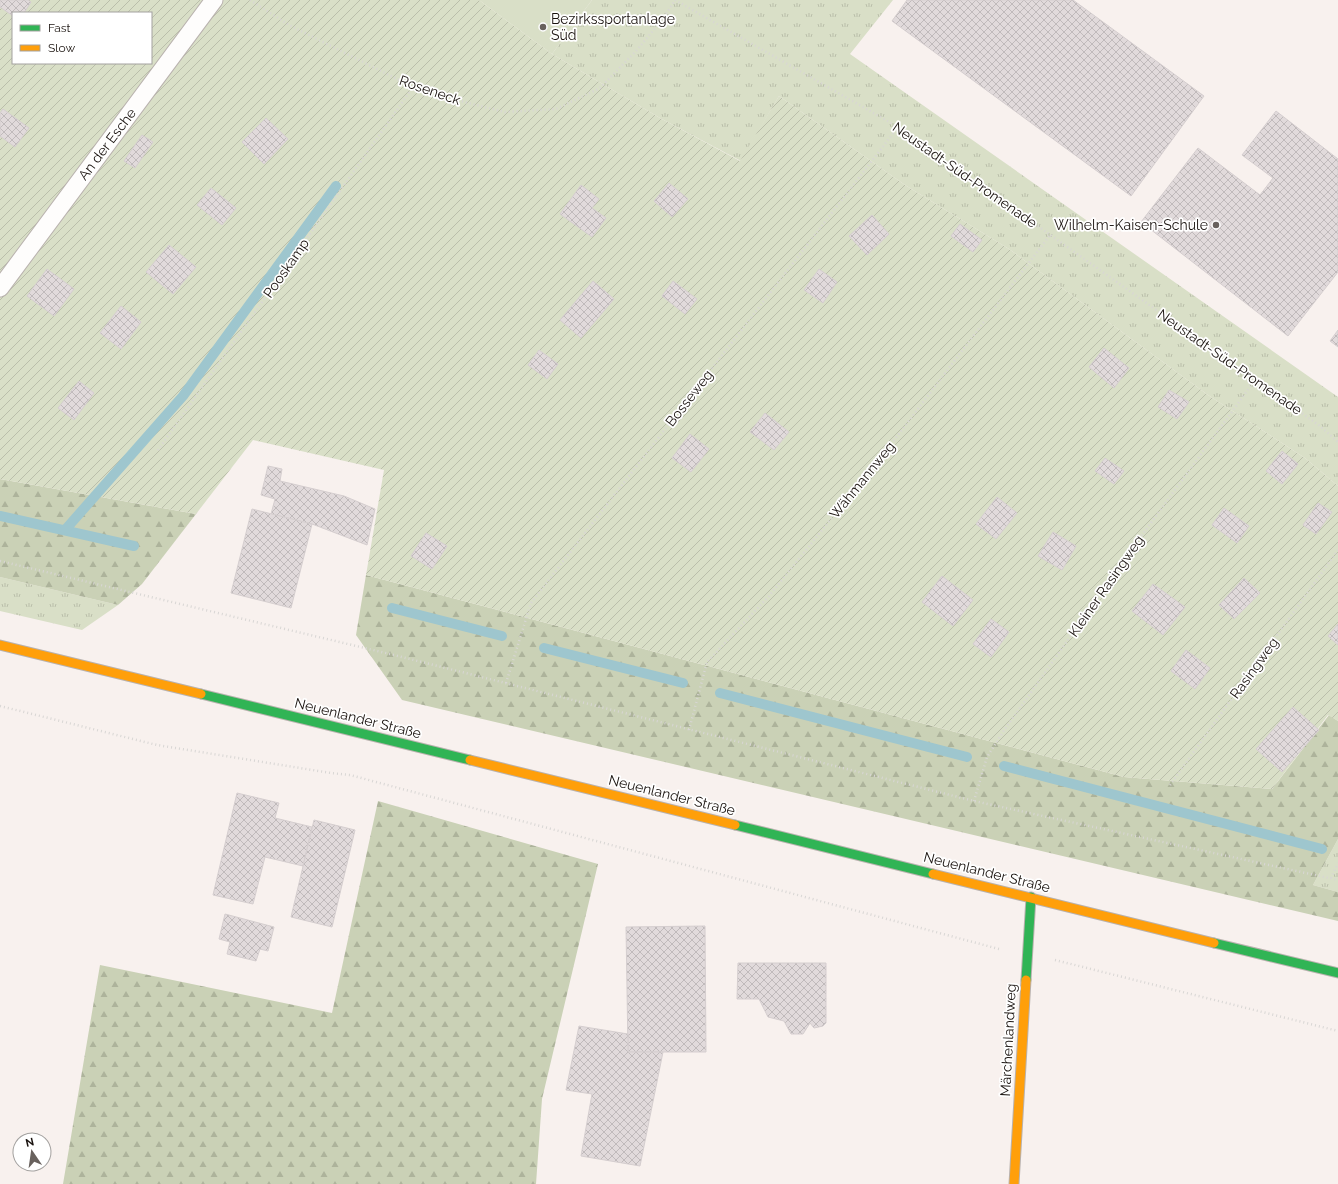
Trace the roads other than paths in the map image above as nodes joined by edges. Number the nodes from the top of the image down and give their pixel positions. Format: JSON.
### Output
{"nodes":[{"id":1,"x":214,"y":0,"type":"edge"},
{"id":2,"x":0,"y":288,"type":"edge"},
{"id":3,"x":0,"y":644,"type":"edge"},
{"id":4,"x":1031,"y":897,"type":"junction"},
{"id":5,"x":1338,"y":973,"type":"edge"},
{"id":6,"x":1014,"y":1184,"type":"edge"}],
"edges":[{"from":1,"to":2,"type":"lane","name":"An der Esche"},
{"from":3,"to":4,"type":"main road","name":"Neuenlander Straße"},
{"from":4,"to":5,"type":"main road","name":"Neuenlander Straße"},
{"from":4,"to":6,"type":"main road","name":"Märchenlandweg"}]}
